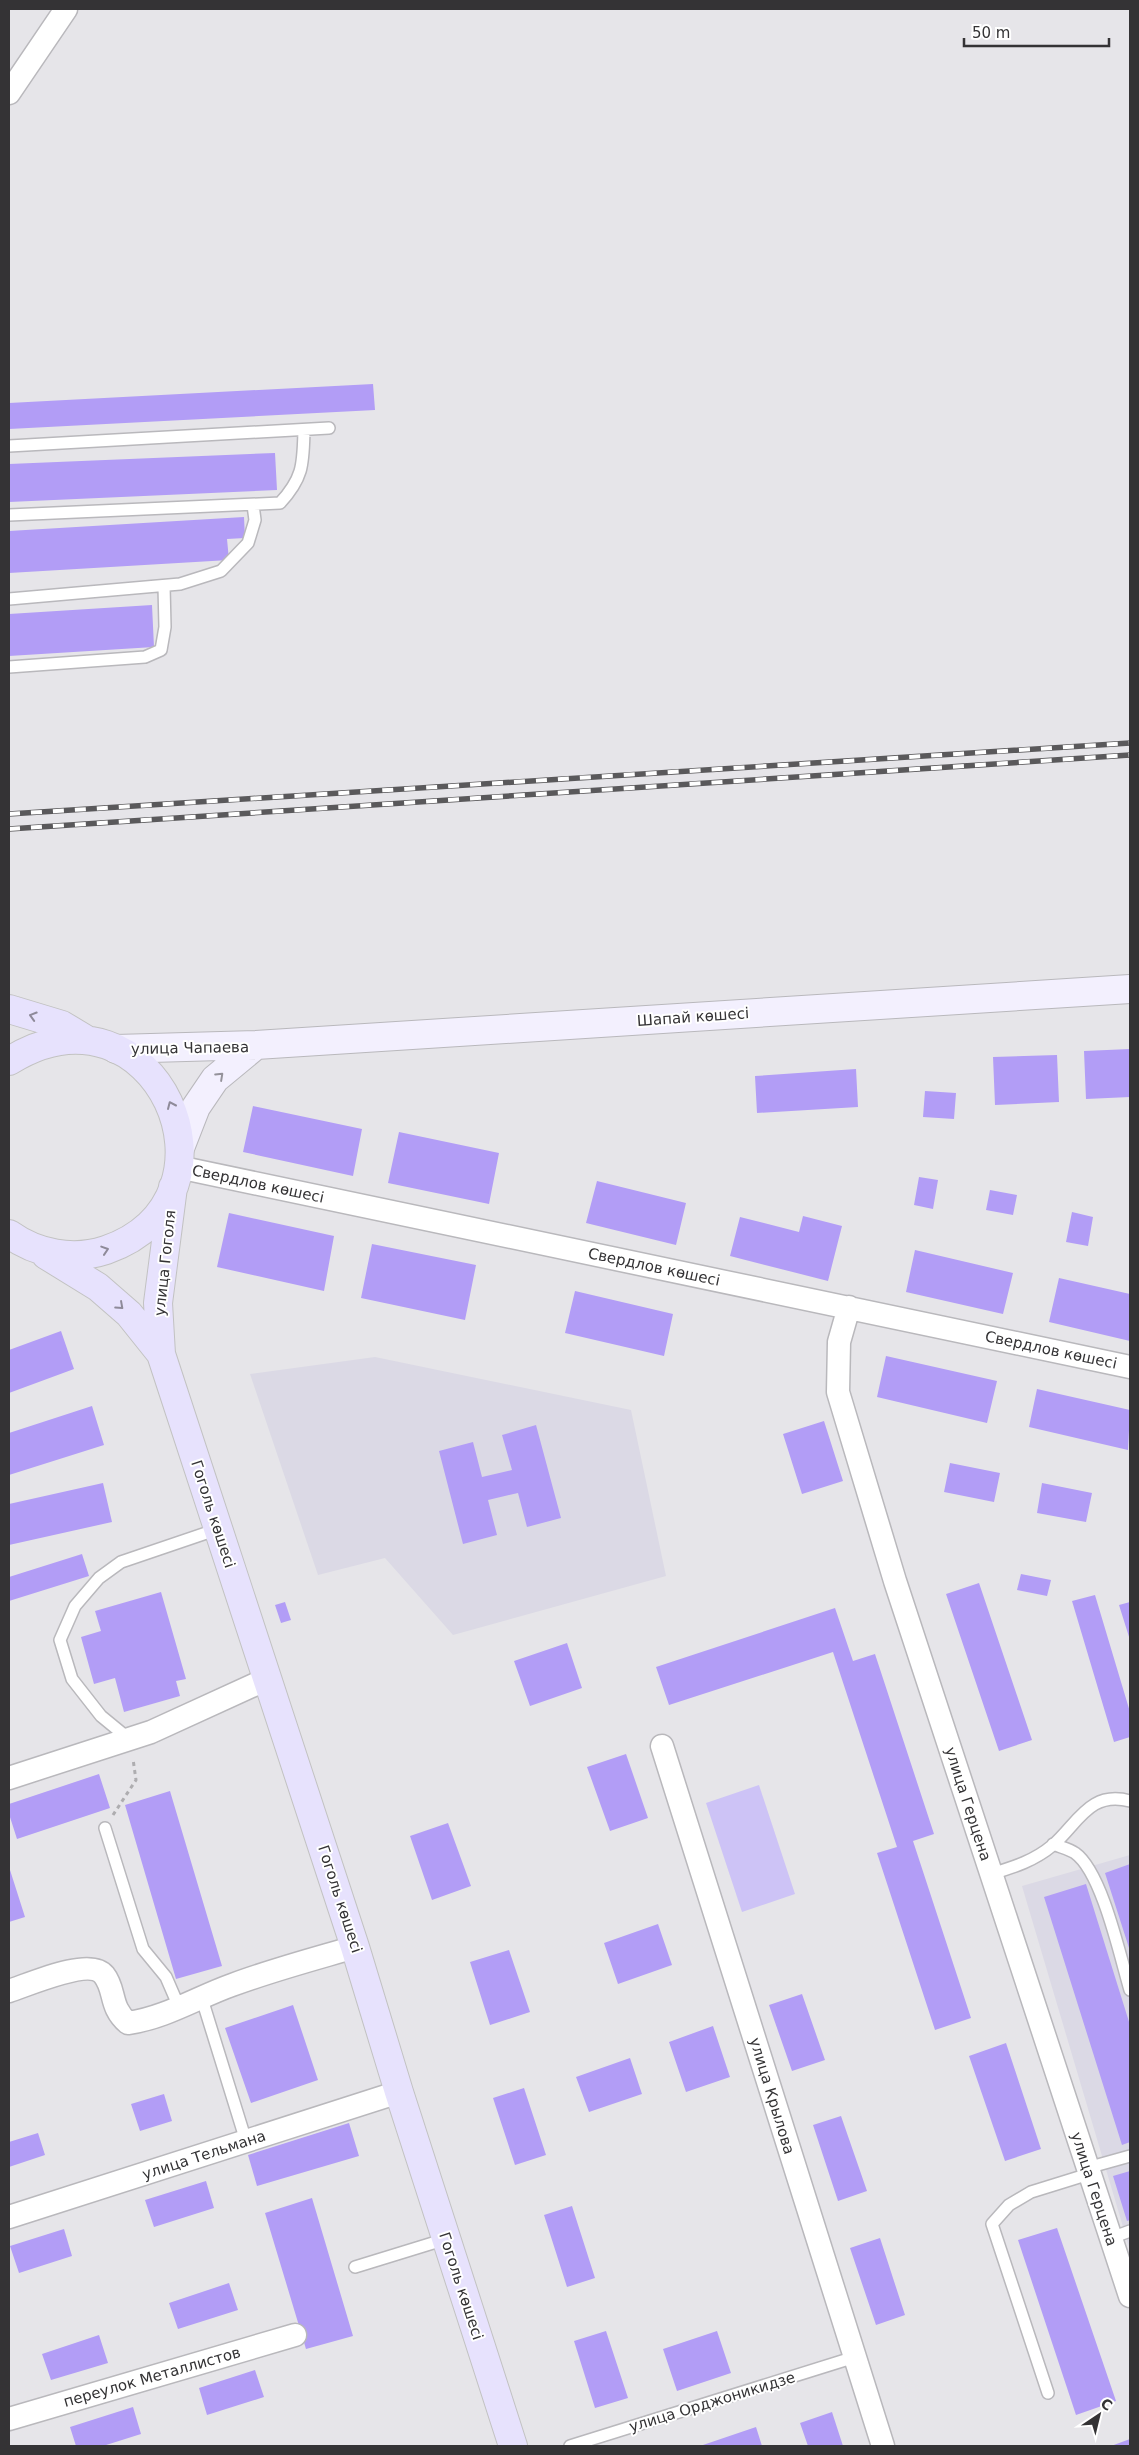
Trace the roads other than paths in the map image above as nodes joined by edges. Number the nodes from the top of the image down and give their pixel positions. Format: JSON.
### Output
{"nodes":[{"id":1,"x":66,"y":9,"type":"edge"},
{"id":2,"x":9,"y":93,"type":"edge"},
{"id":3,"x":329,"y":428,"type":"dead end"},
{"id":4,"x":304,"y":430,"type":"junction"},
{"id":5,"x":9,"y":446,"type":"edge"},
{"id":6,"x":253,"y":505,"type":"junction"},
{"id":7,"x":9,"y":515,"type":"edge"},
{"id":8,"x":164,"y":586,"type":"junction"},
{"id":9,"x":9,"y":599,"type":"edge"},
{"id":10,"x":9,"y":667,"type":"edge"},
{"id":11,"x":1130,"y":989,"type":"edge"},
{"id":12,"x":9,"y":1009,"type":"edge"},
{"id":13,"x":88,"y":1040,"type":"junction"},
{"id":14,"x":256,"y":1045,"type":"junction"},
{"id":15,"x":116,"y":1049,"type":"junction"},
{"id":16,"x":9,"y":1061,"type":"edge"},
{"id":17,"x":177,"y":1168,"type":"junction"},
{"id":18,"x":9,"y":1234,"type":"edge"},
{"id":19,"x":37,"y":1249,"type":"junction"},
{"id":20,"x":849,"y":1307,"type":"junction"},
{"id":21,"x":161,"y":1354,"type":"junction"},
{"id":22,"x":1130,"y":1367,"type":"edge"},
{"id":23,"x":218,"y":1529,"type":"junction"},
{"id":24,"x":267,"y":1679,"type":"junction"},
{"id":25,"x":129,"y":1739,"type":"junction"},
{"id":26,"x":662,"y":1746,"type":"dead end"},
{"id":27,"x":9,"y":1778,"type":"edge"},
{"id":28,"x":1130,"y":1802,"type":"edge"},
{"id":29,"x":105,"y":1828,"type":"road end"},
{"id":30,"x":1053,"y":1844,"type":"junction"},
{"id":31,"x":991,"y":1874,"type":"junction"},
{"id":32,"x":356,"y":1947,"type":"junction"},
{"id":33,"x":1130,"y":1990,"type":"edge"},
{"id":34,"x":9,"y":1991,"type":"edge"},
{"id":35,"x":202,"y":1999,"type":"junction"},
{"id":36,"x":179,"y":2007,"type":"junction"},
{"id":37,"x":398,"y":2092,"type":"junction"},
{"id":38,"x":246,"y":2141,"type":"junction"},
{"id":39,"x":1130,"y":2156,"type":"edge"},
{"id":40,"x":1088,"y":2171,"type":"junction"},
{"id":41,"x":9,"y":2217,"type":"edge"},
{"id":42,"x":1120,"y":2234,"type":"edge"},
{"id":43,"x":446,"y":2239,"type":"junction"},
{"id":44,"x":355,"y":2267,"type":"dead end"},
{"id":45,"x":1126,"y":2268,"type":"edge"},
{"id":46,"x":1130,"y":2296,"type":"edge"},
{"id":47,"x":295,"y":2335,"type":"dead end"},
{"id":48,"x":855,"y":2357,"type":"junction"},
{"id":49,"x":1048,"y":2393,"type":"dead end"},
{"id":50,"x":9,"y":2419,"type":"edge"},
{"id":51,"x":513,"y":2446,"type":"edge"},
{"id":52,"x":570,"y":2446,"type":"edge"},
{"id":53,"x":883,"y":2446,"type":"edge"}],
"edges":[{"from":1,"to":2,"type":"street"},
{"from":3,"to":4,"type":"lane"},
{"from":4,"to":5,"type":"lane"},
{"from":4,"to":6,"type":"lane"},
{"from":6,"to":7,"type":"lane"},
{"from":6,"to":8,"type":"lane"},
{"from":8,"to":9,"type":"lane"},
{"from":8,"to":10,"type":"lane"},
{"from":11,"to":14,"type":"street","name":"Шапай көшесі"},
{"from":13,"to":12,"type":"main road","one_way":true},
{"from":13,"to":15,"type":"main road","name":"улица Гоголя"},
{"from":13,"to":16,"type":"main road"},
{"from":14,"to":15,"type":"street","name":"улица Чапаева"},
{"from":17,"to":14,"type":"street","name":"улица Чапаева","one_way":true},
{"from":17,"to":15,"type":"main road","name":"улица Гоголя","one_way":true},
{"from":19,"to":17,"type":"main road","one_way":true},
{"from":17,"to":20,"type":"street","name":"Свердлов көшесі"},
{"from":17,"to":21,"type":"main road","name":"улица Гоголя"},
{"from":18,"to":19,"type":"main road"},
{"from":19,"to":21,"type":"main road","name":"улица Гоголя","one_way":true},
{"from":20,"to":22,"type":"street","name":"Свердлов көшесі"},
{"from":20,"to":31,"type":"street","name":"улица Герцена"},
{"from":21,"to":23,"type":"main road","name":"Гоголь көшесі"},
{"from":23,"to":24,"type":"main road","name":"Гоголь көшесі"},
{"from":23,"to":25,"type":"lane"},
{"from":24,"to":25,"type":"street"},
{"from":24,"to":32,"type":"main road","name":"Гоголь көшесі"},
{"from":25,"to":27,"type":"street"},
{"from":26,"to":48,"type":"street","name":"улица Крылова"},
{"from":28,"to":30,"type":"lane"},
{"from":29,"to":36,"type":"lane"},
{"from":30,"to":31,"type":"lane"},
{"from":30,"to":33,"type":"lane"},
{"from":31,"to":40,"type":"street","name":"улица Герцена"},
{"from":32,"to":35,"type":"street"},
{"from":32,"to":37,"type":"main road","name":"Гоголь көшесі"},
{"from":34,"to":36,"type":"street"},
{"from":35,"to":36,"type":"street"},
{"from":35,"to":38,"type":"lane"},
{"from":37,"to":38,"type":"street","name":"улица Тельмана"},
{"from":37,"to":43,"type":"main road","name":"Гоголь көшесі"},
{"from":38,"to":41,"type":"street","name":"улица Тельмана"},
{"from":39,"to":40,"type":"lane"},
{"from":40,"to":42,"type":"street","name":"улица Герцена"},
{"from":40,"to":49,"type":"lane"},
{"from":42,"to":45,"type":"street","name":"улица Герцена"},
{"from":43,"to":44,"type":"lane"},
{"from":43,"to":51,"type":"main road","name":"Гоголь көшесі"},
{"from":45,"to":46,"type":"street","name":"улица Герцена"},
{"from":47,"to":50,"type":"street","name":"переулок Металлистов"},
{"from":48,"to":52,"type":"lane","name":"улица Орджоникидзе"},
{"from":48,"to":53,"type":"street","name":"улица Крылова"}]}
